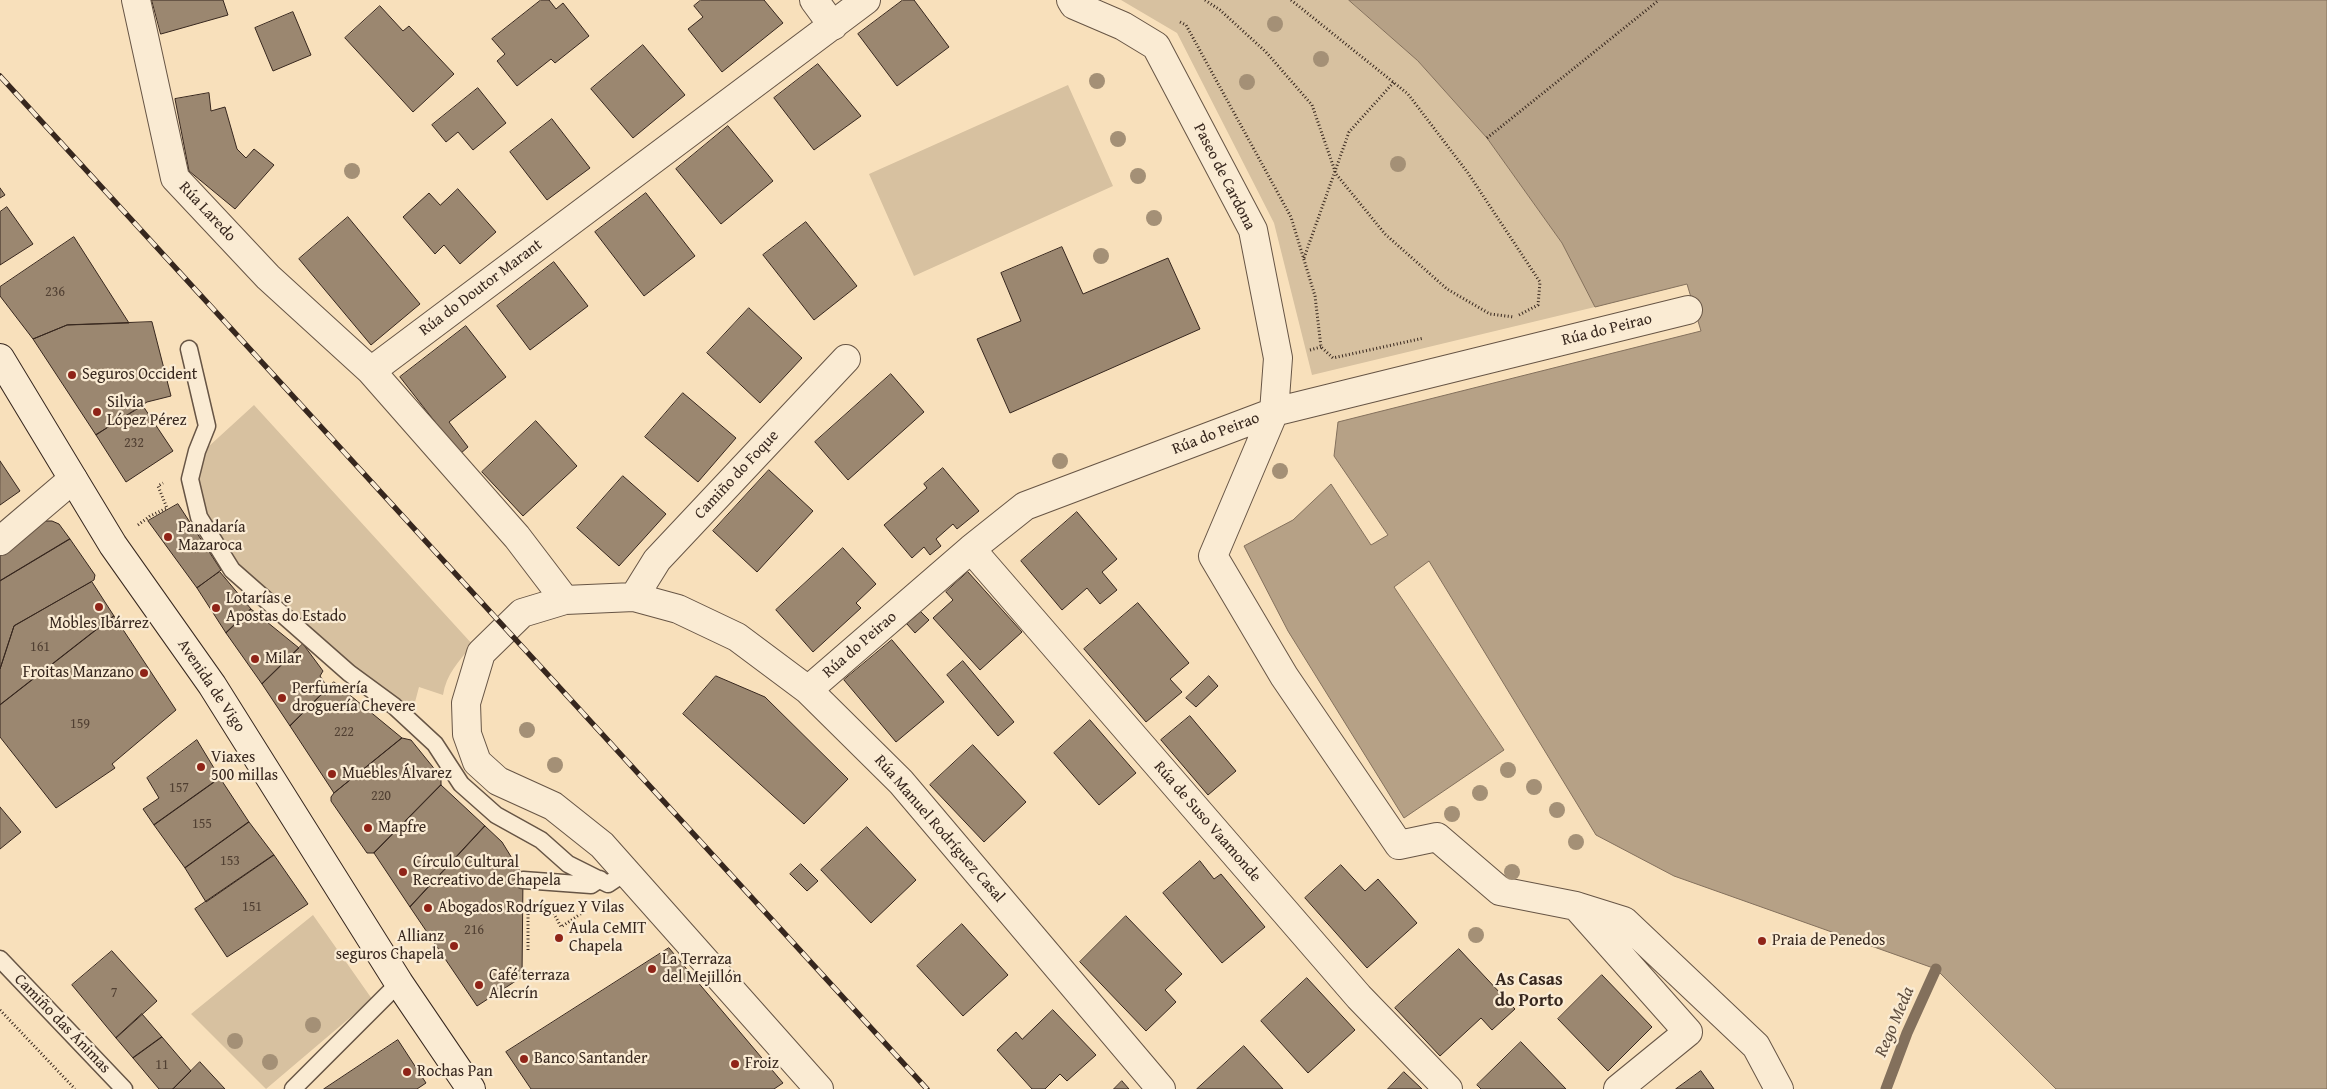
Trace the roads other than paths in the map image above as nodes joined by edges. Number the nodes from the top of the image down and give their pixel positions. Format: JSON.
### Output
{"nodes":[{"id":1,"x":136,"y":0,"type":"edge"},
{"id":2,"x":814,"y":0,"type":"edge"},
{"id":3,"x":866,"y":0,"type":"edge"},
{"id":4,"x":1070,"y":0,"type":"edge"},
{"id":5,"x":833,"y":26,"type":"junction"},
{"id":6,"x":1688,"y":310,"type":"dead end"},
{"id":7,"x":189,"y":349,"type":"dead end"},
{"id":8,"x":0,"y":358,"type":"edge"},
{"id":9,"x":846,"y":359,"type":"dead end"},
{"id":10,"x":371,"y":371,"type":"junction"},
{"id":11,"x":1274,"y":412,"type":"junction"},
{"id":12,"x":73,"y":479,"type":"junction"},
{"id":13,"x":0,"y":541,"type":"edge"},
{"id":14,"x":971,"y":549,"type":"junction"},
{"id":15,"x":634,"y":597,"type":"junction"},
{"id":16,"x":565,"y":600,"type":"junction"},
{"id":17,"x":808,"y":690,"type":"junction"},
{"id":18,"x":626,"y":872,"type":"junction"},
{"id":19,"x":600,"y":879,"type":"junction"},
{"id":20,"x":523,"y":880,"type":"dead end"},
{"id":21,"x":1576,"y":906,"type":"junction"},
{"id":22,"x":0,"y":959,"type":"edge"},
{"id":23,"x":399,"y":982,"type":"junction"},
{"id":24,"x":124,"y":1089,"type":"edge"},
{"id":25,"x":293,"y":1089,"type":"edge"},
{"id":26,"x":471,"y":1089,"type":"edge"},
{"id":27,"x":819,"y":1089,"type":"edge"},
{"id":28,"x":1162,"y":1089,"type":"edge"},
{"id":29,"x":1448,"y":1089,"type":"edge"},
{"id":30,"x":1618,"y":1089,"type":"edge"},
{"id":31,"x":1779,"y":1089,"type":"edge"}],
"edges":[{"from":1,"to":10,"type":"street","name":"Rúa Laredo"},
{"from":2,"to":5,"type":"street"},
{"from":3,"to":5,"type":"street","name":"Rúa do Doutor Marant"},
{"from":4,"to":11,"type":"street","name":"Paseo de Cardona"},
{"from":5,"to":10,"type":"street","name":"Rúa do Doutor Marant"},
{"from":6,"to":11,"type":"street","name":"Rúa do Peirao"},
{"from":7,"to":19,"type":"lane"},
{"from":8,"to":12,"type":"street","name":"Avenida de Vigo"},
{"from":9,"to":15,"type":"street","name":"Camiño do Foque"},
{"from":10,"to":16,"type":"street"},
{"from":11,"to":14,"type":"street","name":"Rúa do Peirao"},
{"from":11,"to":21,"type":"street","name":"Paseo de Cardona"},
{"from":12,"to":13,"type":"street"},
{"from":12,"to":23,"type":"street","name":"Avenida de Vigo"},
{"from":14,"to":17,"type":"street","name":"Rúa do Peirao"},
{"from":14,"to":29,"type":"street","name":"Rúa de Suso Vaamonde"},
{"from":15,"to":16,"type":"street","name":"Rúa Manuel Rodríguez Casal"},
{"from":15,"to":17,"type":"street","name":"Rúa Manuel Rodríguez Casal"},
{"from":16,"to":18,"type":"street","name":"Rúa Manuel Rodríguez Casal"},
{"from":17,"to":28,"type":"street","name":"Rúa Manuel Rodríguez Casal"},
{"from":18,"to":19,"type":"lane"},
{"from":18,"to":27,"type":"street","name":"Rúa Manuel Rodríguez Casal"},
{"from":19,"to":20,"type":"lane"},
{"from":21,"to":30,"type":"street"},
{"from":21,"to":31,"type":"street"},
{"from":22,"to":24,"type":"lane","name":"Camiño das Ánimas"},
{"from":23,"to":25,"type":"lane"},
{"from":23,"to":26,"type":"street","name":"Avenida de Vigo"}]}
